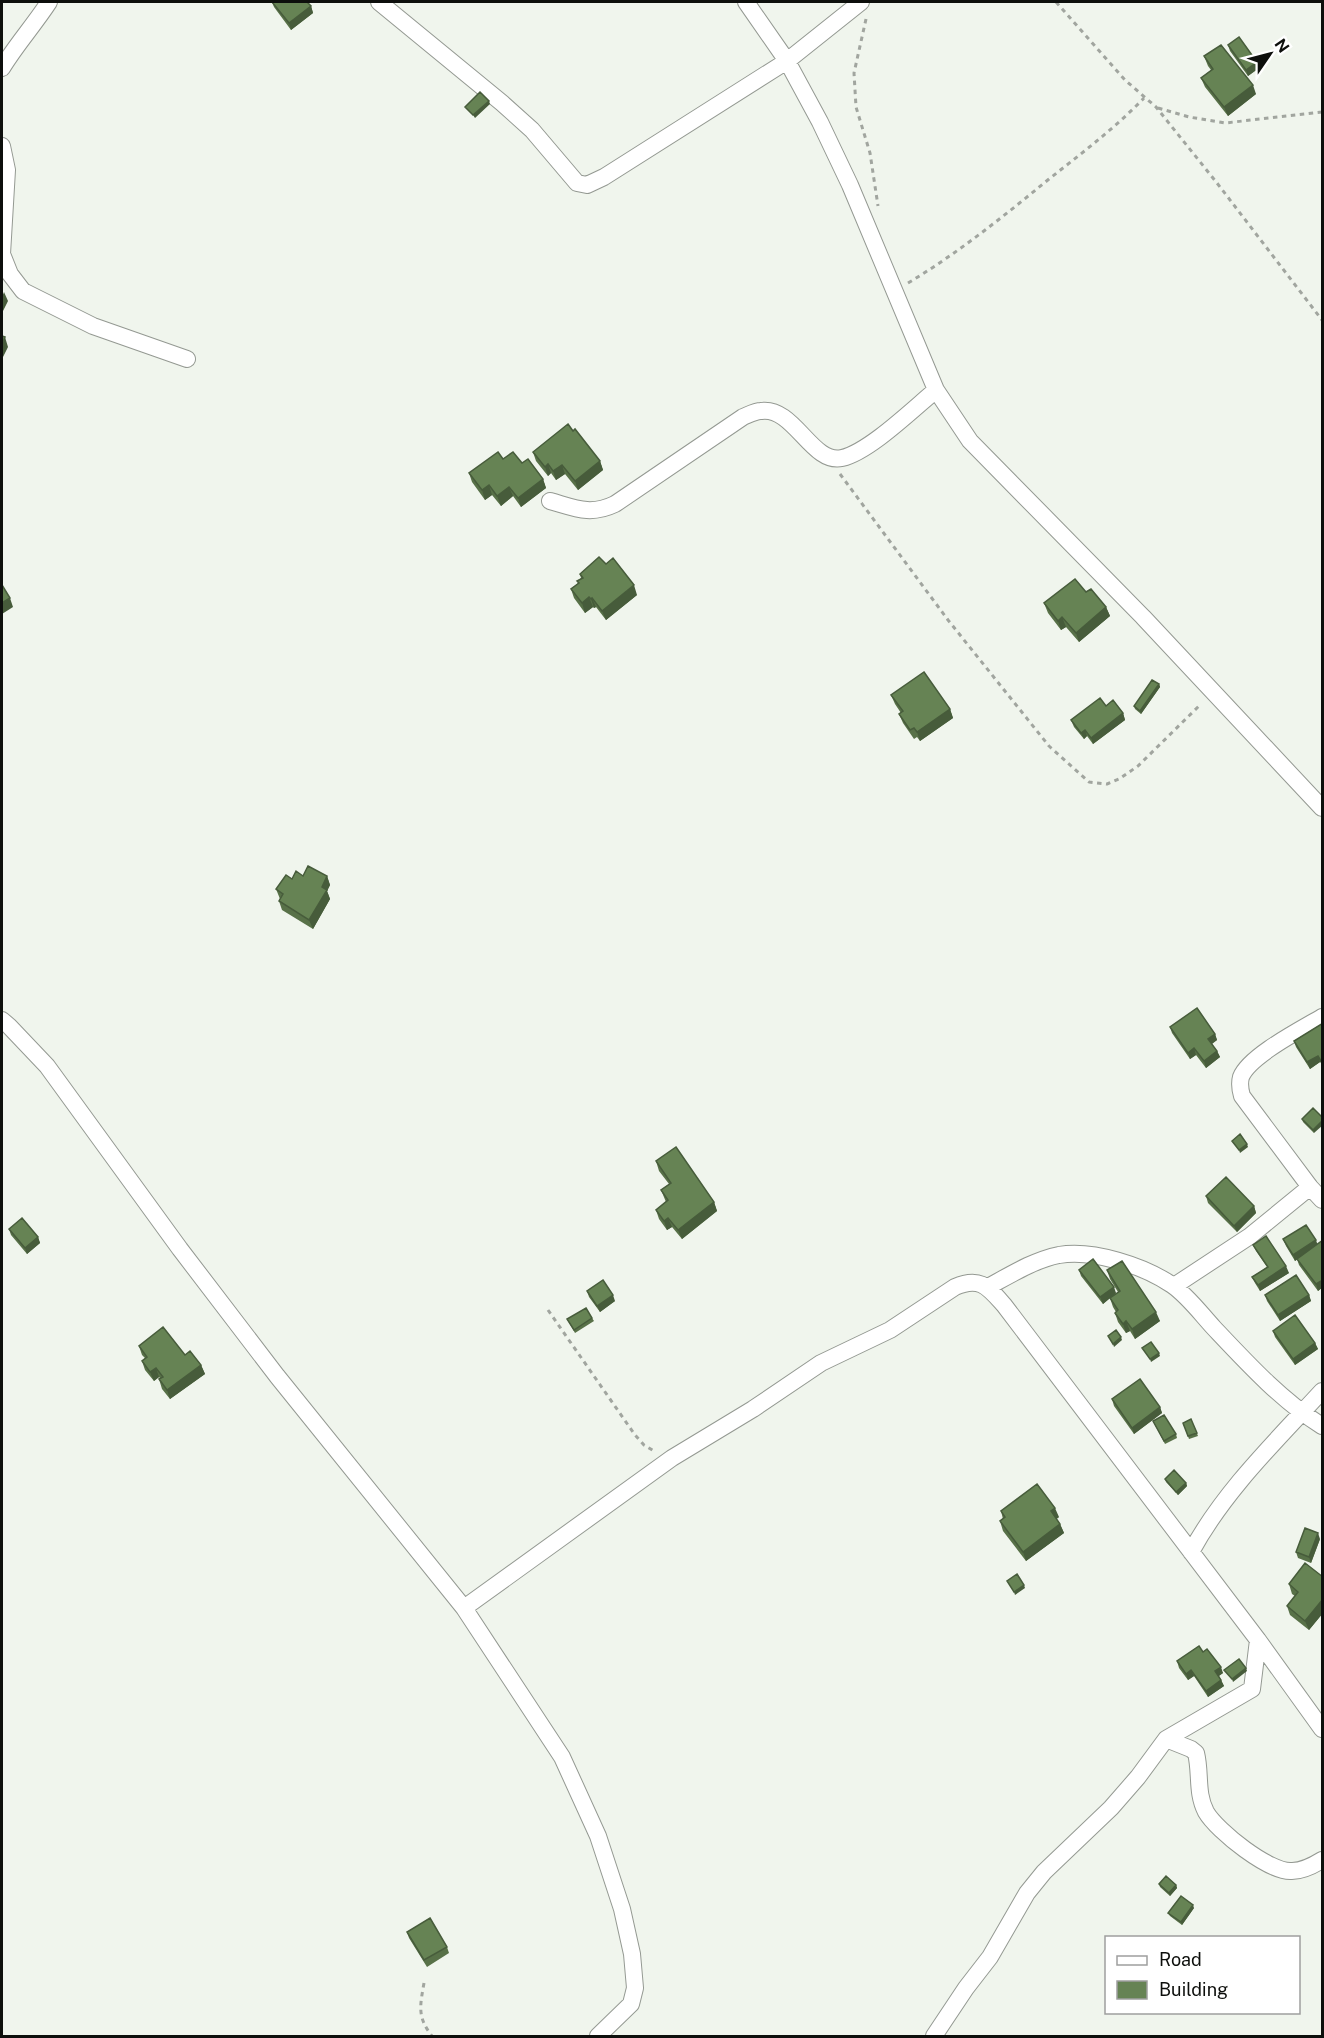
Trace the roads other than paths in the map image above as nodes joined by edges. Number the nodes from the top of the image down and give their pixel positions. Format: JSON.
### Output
{"nodes":[{"id":1,"x":49,"y":2,"type":"edge"},
{"id":2,"x":379,"y":2,"type":"edge"},
{"id":3,"x":746,"y":2,"type":"edge"},
{"id":4,"x":864,"y":8,"type":"edge"},
{"id":5,"x":787,"y":61,"type":"junction"},
{"id":6,"x":2,"y":68,"type":"edge"},
{"id":7,"x":2,"y":146,"type":"edge"},
{"id":8,"x":187,"y":359,"type":"dead end"},
{"id":9,"x":936,"y":390,"type":"junction"},
{"id":10,"x":550,"y":501,"type":"dead end"},
{"id":11,"x":1323,"y":808,"type":"edge"},
{"id":12,"x":1323,"y":1017,"type":"edge"},
{"id":13,"x":2,"y":1020,"type":"edge"},
{"id":14,"x":1310,"y":1187,"type":"junction"},
{"id":15,"x":1323,"y":1200,"type":"edge"},
{"id":16,"x":1174,"y":1286,"type":"junction"},
{"id":17,"x":988,"y":1287,"type":"junction"},
{"id":18,"x":1323,"y":1391,"type":"edge"},
{"id":19,"x":1302,"y":1414,"type":"junction"},
{"id":20,"x":1323,"y":1426,"type":"edge"},
{"id":21,"x":1191,"y":1552,"type":"junction"},
{"id":22,"x":464,"y":1608,"type":"junction"},
{"id":23,"x":1258,"y":1640,"type":"junction"},
{"id":24,"x":1323,"y":1729,"type":"edge"},
{"id":25,"x":1166,"y":1739,"type":"junction"},
{"id":26,"x":1323,"y":1860,"type":"edge"},
{"id":27,"x":598,"y":2037,"type":"edge"},
{"id":28,"x":934,"y":2037,"type":"edge"}],
"edges":[{"from":1,"to":6,"type":"street"},
{"from":2,"to":5,"type":"street"},
{"from":3,"to":5,"type":"street"},
{"from":4,"to":5,"type":"street"},
{"from":5,"to":9,"type":"street"},
{"from":7,"to":8,"type":"street"},
{"from":9,"to":10,"type":"street"},
{"from":9,"to":11,"type":"street"},
{"from":12,"to":14,"type":"street"},
{"from":13,"to":22,"type":"street"},
{"from":14,"to":15,"type":"street"},
{"from":14,"to":16,"type":"street"},
{"from":16,"to":17,"type":"street"},
{"from":16,"to":19,"type":"street"},
{"from":17,"to":21,"type":"street"},
{"from":17,"to":22,"type":"street"},
{"from":18,"to":19,"type":"street"},
{"from":19,"to":20,"type":"street"},
{"from":19,"to":21,"type":"street"},
{"from":21,"to":23,"type":"street"},
{"from":22,"to":27,"type":"street"},
{"from":23,"to":24,"type":"street"},
{"from":23,"to":25,"type":"street"},
{"from":25,"to":26,"type":"street"},
{"from":25,"to":28,"type":"street"}]}
